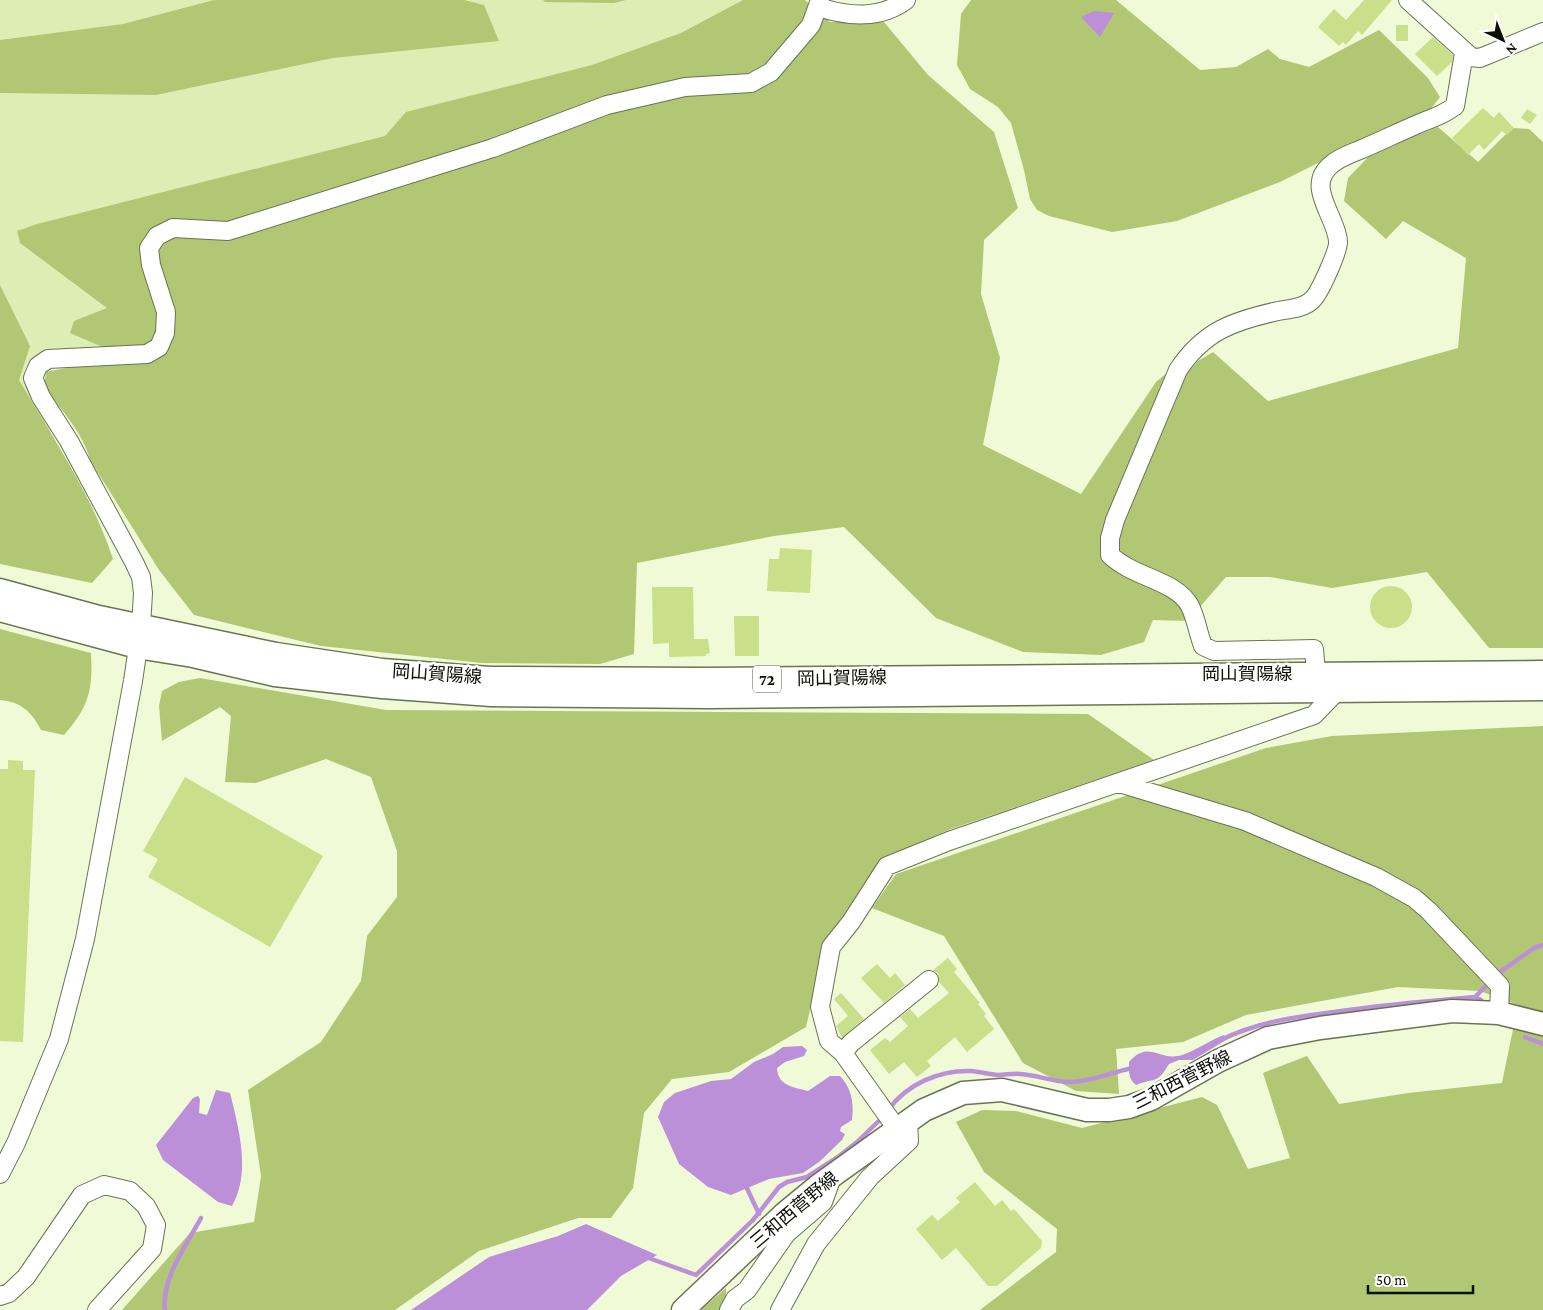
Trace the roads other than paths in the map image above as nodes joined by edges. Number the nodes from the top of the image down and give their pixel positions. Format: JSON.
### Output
{"nodes":[{"id":1,"x":906,"y":0,"type":"edge"},
{"id":2,"x":1408,"y":0,"type":"edge"},
{"id":3,"x":820,"y":3,"type":"edge"},
{"id":4,"x":1543,"y":32,"type":"edge"},
{"id":5,"x":1464,"y":53,"type":"junction"},
{"id":6,"x":0,"y":590,"type":"edge"},
{"id":7,"x":0,"y":610,"type":"edge"},
{"id":8,"x":139,"y":637,"type":"junction"},
{"id":9,"x":1543,"y":672,"type":"edge"},
{"id":10,"x":1316,"y":673,"type":"junction"},
{"id":11,"x":1543,"y":688,"type":"edge"},
{"id":12,"x":1338,"y":690,"type":"junction"},
{"id":13,"x":1119,"y":783,"type":"junction"},
{"id":14,"x":929,"y":980,"type":"dead end"},
{"id":15,"x":1499,"y":1013,"type":"junction"},
{"id":16,"x":1543,"y":1024,"type":"edge"},
{"id":17,"x":843,"y":1053,"type":"junction"},
{"id":18,"x":894,"y":1119,"type":"junction"},
{"id":19,"x":0,"y":1174,"type":"edge"},
{"id":20,"x":832,"y":1177,"type":"junction"},
{"id":21,"x":0,"y":1296,"type":"edge"},
{"id":22,"x":97,"y":1310,"type":"edge"},
{"id":23,"x":683,"y":1310,"type":"edge"},
{"id":24,"x":729,"y":1310,"type":"edge"},
{"id":25,"x":780,"y":1310,"type":"edge"}],
"edges":[{"from":1,"to":3,"type":"street"},
{"from":2,"to":5,"type":"street"},
{"from":3,"to":8,"type":"street"},
{"from":4,"to":5,"type":"street"},
{"from":5,"to":10,"type":"street"},
{"from":6,"to":8,"type":"main road","name":"岡山賀陽線","number":"72"},
{"from":7,"to":8,"type":"main road","name":"岡山賀陽線","number":"72"},
{"from":8,"to":10,"type":"main road","name":"岡山賀陽線","number":"72"},
{"from":8,"to":12,"type":"main road","name":"岡山賀陽線","number":"72"},
{"from":8,"to":19,"type":"street"},
{"from":9,"to":10,"type":"main road","name":"岡山賀陽線","number":"72"},
{"from":11,"to":12,"type":"main road","name":"岡山賀陽線","number":"72"},
{"from":12,"to":13,"type":"street"},
{"from":13,"to":15,"type":"street"},
{"from":13,"to":17,"type":"street"},
{"from":14,"to":17,"type":"street"},
{"from":15,"to":16,"type":"main road","name":"三和西菅野線"},
{"from":15,"to":18,"type":"main road","name":"三和西菅野線"},
{"from":17,"to":18,"type":"street"},
{"from":18,"to":20,"type":"main road","name":"三和西菅野線"},
{"from":18,"to":25,"type":"street"},
{"from":20,"to":23,"type":"main road","name":"三和西菅野線"},
{"from":20,"to":24,"type":"street"},
{"from":21,"to":22,"type":"street"}]}
